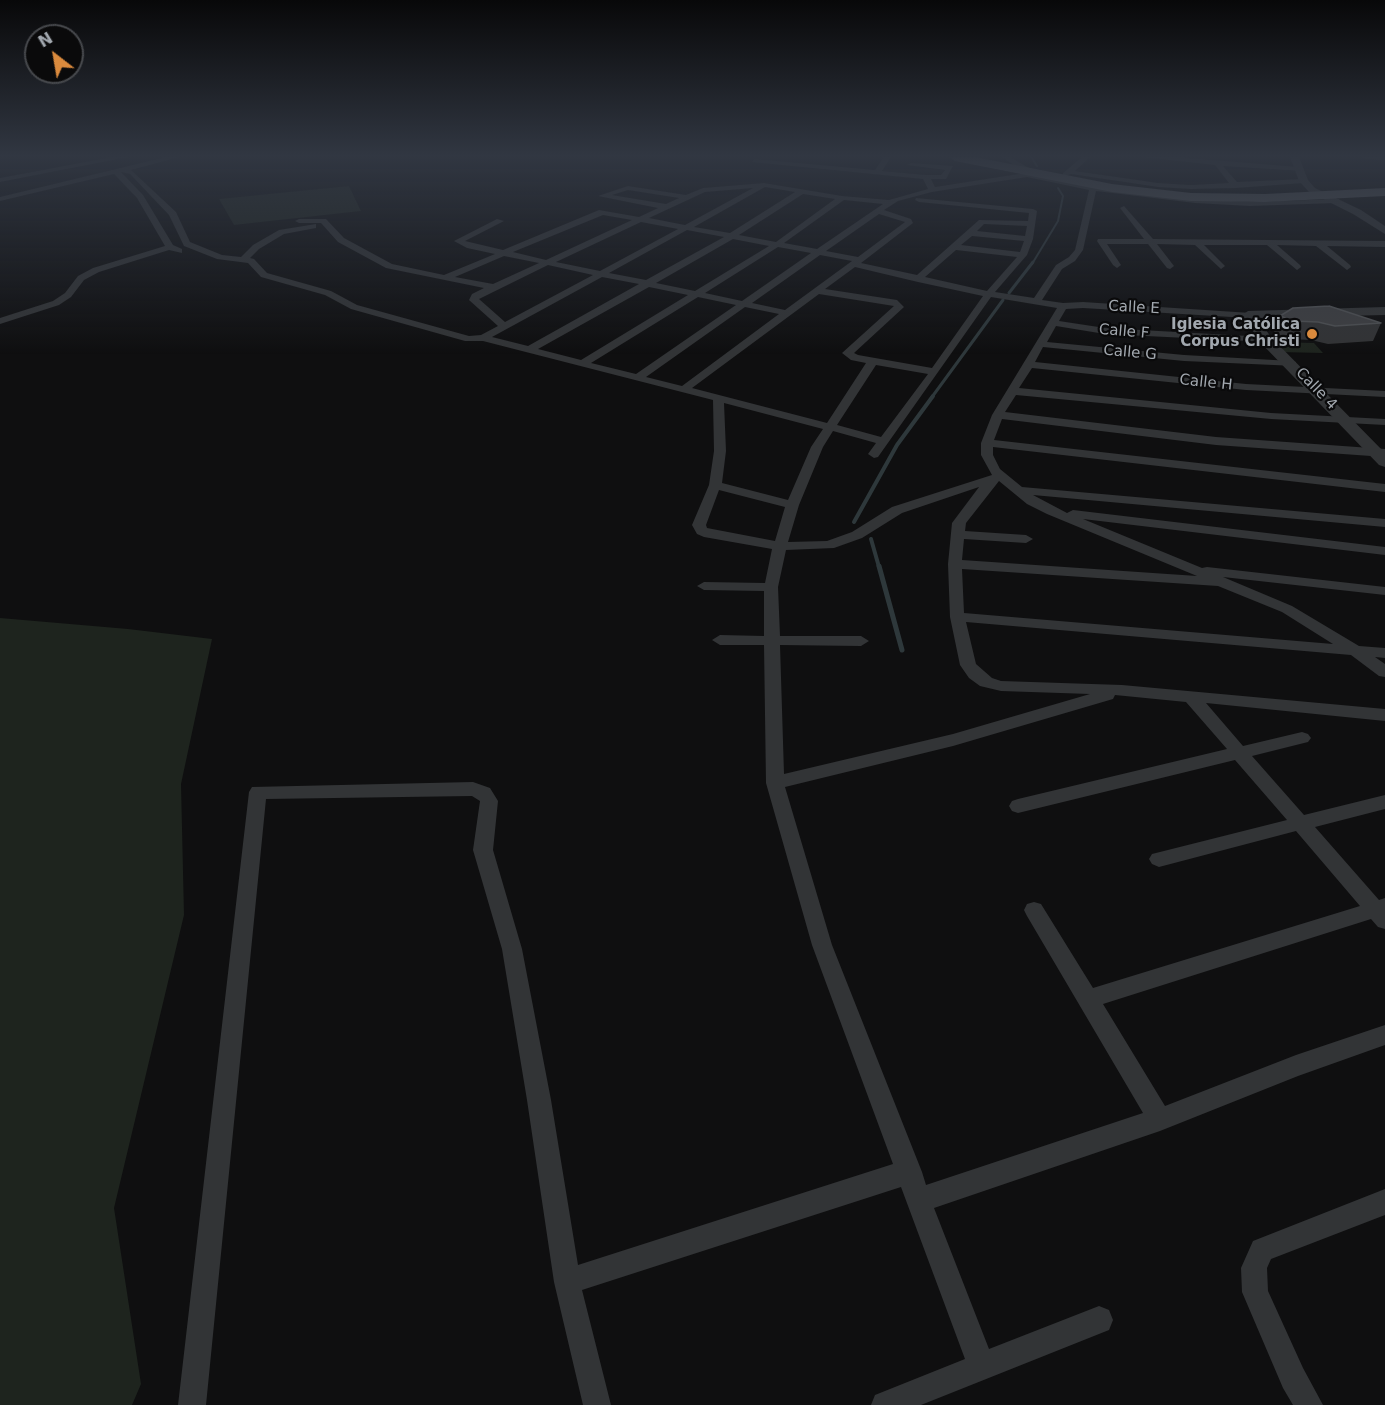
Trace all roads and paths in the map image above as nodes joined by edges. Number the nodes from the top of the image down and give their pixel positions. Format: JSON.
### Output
{"nodes":[{"id":1,"x":155,"y":223,"type":"edge"},
{"id":2,"x":177,"y":223,"type":"edge"},
{"id":3,"x":497,"y":223,"type":"edge"},
{"id":4,"x":577,"y":223,"type":"edge"},
{"id":5,"x":636,"y":223,"type":"edge"},
{"id":6,"x":663,"y":223,"type":"edge"},
{"id":7,"x":695,"y":223,"type":"edge"},
{"id":8,"x":753,"y":223,"type":"edge"},
{"id":9,"x":808,"y":223,"type":"edge"},
{"id":10,"x":862,"y":223,"type":"edge"},
{"id":11,"x":909,"y":223,"type":"edge"},
{"id":12,"x":984,"y":223,"type":"edge"},
{"id":13,"x":1010,"y":223,"type":"edge"},
{"id":14,"x":1085,"y":223,"type":"edge"},
{"id":15,"x":1135,"y":223,"type":"edge"},
{"id":16,"x":326,"y":224,"type":"joint"},
{"id":17,"x":1031,"y":224,"type":"joint"},
{"id":18,"x":687,"y":227,"type":"junction"},
{"id":19,"x":970,"y":233,"type":"junction"},
{"id":20,"x":732,"y":236,"type":"junction"},
{"id":21,"x":1029,"y":239,"type":"junction"},
{"id":22,"x":1149,"y":242,"type":"junction"},
{"id":23,"x":1197,"y":242,"type":"junction"},
{"id":24,"x":1269,"y":243,"type":"junction"},
{"id":25,"x":1318,"y":243,"type":"junction"},
{"id":26,"x":778,"y":244,"type":"junction"},
{"id":27,"x":1367,"y":244,"type":"junction"},
{"id":28,"x":1385,"y":244,"type":"edge"},
{"id":29,"x":952,"y":247,"type":"junction"},
{"id":30,"x":170,"y":248,"type":"junction"},
{"id":31,"x":819,"y":252,"type":"junction"},
{"id":32,"x":504,"y":253,"type":"junction"},
{"id":33,"x":189,"y":255,"type":"dead end"},
{"id":34,"x":1023,"y":255,"type":"junction"},
{"id":35,"x":1385,"y":257,"type":"edge"},
{"id":36,"x":243,"y":260,"type":"junction"},
{"id":37,"x":547,"y":262,"type":"junction"},
{"id":38,"x":857,"y":262,"type":"junction"},
{"id":39,"x":1117,"y":265,"type":"dead end"},
{"id":40,"x":1170,"y":266,"type":"dead end"},
{"id":41,"x":1221,"y":266,"type":"dead end"},
{"id":42,"x":1297,"y":267,"type":"dead end"},
{"id":43,"x":1347,"y":267,"type":"dead end"},
{"id":44,"x":601,"y":274,"type":"junction"},
{"id":45,"x":444,"y":278,"type":"junction"},
{"id":46,"x":918,"y":279,"type":"junction"},
{"id":47,"x":648,"y":284,"type":"junction"},
{"id":48,"x":492,"y":287,"type":"junction"},
{"id":49,"x":817,"y":291,"type":"junction"},
{"id":50,"x":698,"y":294,"type":"junction"},
{"id":51,"x":989,"y":294,"type":"junction"},
{"id":52,"x":1037,"y":301,"type":"junction"},
{"id":53,"x":744,"y":304,"type":"junction"},
{"id":54,"x":1063,"y":306,"type":"junction"},
{"id":55,"x":1385,"y":311,"type":"edge"},
{"id":56,"x":787,"y":313,"type":"junction"},
{"id":57,"x":1248,"y":315,"type":"junction"},
{"id":58,"x":0,"y":321,"type":"edge"},
{"id":59,"x":1055,"y":323,"type":"junction"},
{"id":60,"x":504,"y":326,"type":"junction"},
{"id":61,"x":483,"y":338,"type":"junction"},
{"id":62,"x":1266,"y":340,"type":"junction"},
{"id":63,"x":1039,"y":344,"type":"junction"},
{"id":64,"x":529,"y":350,"type":"junction"},
{"id":65,"x":873,"y":361,"type":"junction"},
{"id":66,"x":582,"y":364,"type":"junction"},
{"id":67,"x":1028,"y":364,"type":"junction"},
{"id":68,"x":1292,"y":364,"type":"junction"},
{"id":69,"x":935,"y":372,"type":"junction"},
{"id":70,"x":637,"y":378,"type":"junction"},
{"id":71,"x":683,"y":390,"type":"junction"},
{"id":72,"x":1012,"y":391,"type":"junction"},
{"id":73,"x":1319,"y":392,"type":"junction"},
{"id":74,"x":1385,"y":393,"type":"edge"},
{"id":75,"x":718,"y":398,"type":"junction"},
{"id":76,"x":998,"y":415,"type":"junction"},
{"id":77,"x":1348,"y":422,"type":"junction"},
{"id":78,"x":1385,"y":422,"type":"edge"},
{"id":79,"x":831,"y":427,"type":"junction"},
{"id":80,"x":885,"y":441,"type":"junction"},
{"id":81,"x":987,"y":443,"type":"junction"},
{"id":82,"x":874,"y":454,"type":"dead end"},
{"id":83,"x":1382,"y":456,"type":"edge"},
{"id":84,"x":996,"y":477,"type":"junction"},
{"id":85,"x":715,"y":485,"type":"junction"},
{"id":86,"x":1385,"y":488,"type":"edge"},
{"id":87,"x":1017,"y":489,"type":"junction"},
{"id":88,"x":792,"y":505,"type":"junction"},
{"id":89,"x":1052,"y":511,"type":"junction"},
{"id":90,"x":1385,"y":523,"type":"edge"},
{"id":91,"x":958,"y":535,"type":"junction"},
{"id":92,"x":1026,"y":539,"type":"dead end"},
{"id":93,"x":780,"y":546,"type":"junction"},
{"id":94,"x":1385,"y":551,"type":"edge"},
{"id":95,"x":955,"y":564,"type":"junction"},
{"id":96,"x":1195,"y":570,"type":"junction"},
{"id":97,"x":1223,"y":583,"type":"junction"},
{"id":98,"x":704,"y":586,"type":"dead end"},
{"id":99,"x":771,"y":587,"type":"junction"},
{"id":100,"x":1385,"y":591,"type":"edge"},
{"id":101,"x":957,"y":617,"type":"junction"},
{"id":102,"x":773,"y":639,"type":"junction"},
{"id":103,"x":720,"y":640,"type":"dead end"},
{"id":104,"x":861,"y":641,"type":"dead end"},
{"id":105,"x":1356,"y":651,"type":"junction"},
{"id":106,"x":1385,"y":653,"type":"edge"},
{"id":107,"x":1385,"y":672,"type":"edge"},
{"id":108,"x":1122,"y":690,"type":"junction"},
{"id":109,"x":1192,"y":698,"type":"junction"},
{"id":110,"x":1385,"y":715,"type":"edge"},
{"id":111,"x":1302,"y":738,"type":"dead end"},
{"id":112,"x":1239,"y":752,"type":"junction"},
{"id":113,"x":774,"y":783,"type":"junction"},
{"id":114,"x":1385,"y":802,"type":"edge"},
{"id":115,"x":1018,"y":806,"type":"dead end"},
{"id":116,"x":1300,"y":823,"type":"junction"},
{"id":117,"x":1159,"y":859,"type":"dead end"},
{"id":118,"x":1034,"y":910,"type":"dead end"},
{"id":119,"x":1382,"y":912,"type":"edge"},
{"id":120,"x":1089,"y":999,"type":"junction"},
{"id":121,"x":1385,"y":1035,"type":"edge"},
{"id":122,"x":1160,"y":1119,"type":"junction"},
{"id":123,"x":910,"y":1172,"type":"junction"},
{"id":124,"x":920,"y":1200,"type":"junction"},
{"id":125,"x":1385,"y":1202,"type":"edge"},
{"id":126,"x":567,"y":1282,"type":"junction"},
{"id":127,"x":1099,"y":1320,"type":"dead end"},
{"id":128,"x":982,"y":1367,"type":"junction"},
{"id":129,"x":192,"y":1405,"type":"edge"},
{"id":130,"x":597,"y":1405,"type":"edge"},
{"id":131,"x":885,"y":1405,"type":"edge"},
{"id":132,"x":1309,"y":1405,"type":"edge"}],
"edges":[{"from":1,"to":30,"type":"street"},
{"from":2,"to":36,"type":"street"},
{"from":3,"to":32,"type":"street"},
{"from":4,"to":32,"type":"street","name":"Calle E"},
{"from":5,"to":37,"type":"street"},
{"from":6,"to":18,"type":"street","name":"Calle E"},
{"from":7,"to":18,"type":"street"},
{"from":8,"to":20,"type":"street"},
{"from":9,"to":26,"type":"street"},
{"from":10,"to":31,"type":"street"},
{"from":11,"to":38,"type":"street"},
{"from":12,"to":19,"type":"street"},
{"from":13,"to":17,"type":"street"},
{"from":14,"to":52,"type":"street"},
{"from":15,"to":22,"type":"street"},
{"from":16,"to":36,"type":"street"},
{"from":16,"to":45,"type":"street"},
{"from":17,"to":21,"type":"street"},
{"from":18,"to":20,"type":"street","name":"Calle E"},
{"from":18,"to":44,"type":"street"},
{"from":19,"to":21,"type":"street"},
{"from":19,"to":29,"type":"street"},
{"from":20,"to":26,"type":"street","name":"Calle E"},
{"from":20,"to":47,"type":"street"},
{"from":21,"to":34,"type":"street"},
{"from":22,"to":23,"type":"street"},
{"from":22,"to":39,"type":"street"},
{"from":22,"to":40,"type":"street"},
{"from":23,"to":24,"type":"street"},
{"from":23,"to":41,"type":"street"},
{"from":24,"to":25,"type":"street"},
{"from":24,"to":42,"type":"street"},
{"from":25,"to":27,"type":"street"},
{"from":25,"to":43,"type":"street"},
{"from":26,"to":31,"type":"street","name":"Calle E"},
{"from":26,"to":50,"type":"street"},
{"from":27,"to":28,"type":"street"},
{"from":27,"to":35,"type":"street"},
{"from":29,"to":34,"type":"street"},
{"from":29,"to":46,"type":"street"},
{"from":30,"to":33,"type":"street"},
{"from":30,"to":58,"type":"street"},
{"from":31,"to":38,"type":"street","name":"Calle E"},
{"from":31,"to":53,"type":"street"},
{"from":32,"to":37,"type":"street"},
{"from":32,"to":45,"type":"street","name":"Calle E"},
{"from":34,"to":51,"type":"street"},
{"from":36,"to":61,"type":"street"},
{"from":37,"to":44,"type":"street"},
{"from":37,"to":48,"type":"street"},
{"from":38,"to":46,"type":"street","name":"Calle E"},
{"from":38,"to":49,"type":"street"},
{"from":44,"to":47,"type":"street"},
{"from":44,"to":60,"type":"street"},
{"from":45,"to":48,"type":"street"},
{"from":46,"to":51,"type":"street","name":"Calle E"},
{"from":47,"to":50,"type":"street"},
{"from":47,"to":64,"type":"street"},
{"from":48,"to":60,"type":"street"},
{"from":49,"to":56,"type":"street"},
{"from":49,"to":65,"type":"street"},
{"from":50,"to":53,"type":"street"},
{"from":50,"to":66,"type":"street"},
{"from":51,"to":52,"type":"street","name":"Calle E"},
{"from":51,"to":69,"type":"street"},
{"from":52,"to":54,"type":"street","name":"Calle E"},
{"from":53,"to":56,"type":"street"},
{"from":53,"to":70,"type":"street"},
{"from":54,"to":57,"type":"street","name":"Calle E"},
{"from":54,"to":59,"type":"street"},
{"from":55,"to":57,"type":"street","name":"Calle E"},
{"from":56,"to":71,"type":"street"},
{"from":57,"to":62,"type":"street","name":"Calle 4"},
{"from":59,"to":62,"type":"street","name":"Calle F"},
{"from":59,"to":63,"type":"street"},
{"from":60,"to":61,"type":"street"},
{"from":61,"to":64,"type":"street"},
{"from":62,"to":68,"type":"street","name":"Calle 4"},
{"from":63,"to":67,"type":"street"},
{"from":63,"to":68,"type":"street","name":"Calle G"},
{"from":64,"to":66,"type":"street"},
{"from":65,"to":69,"type":"street"},
{"from":65,"to":79,"type":"street"},
{"from":66,"to":70,"type":"street"},
{"from":67,"to":72,"type":"street"},
{"from":67,"to":73,"type":"street","name":"Calle H"},
{"from":68,"to":73,"type":"street","name":"Calle 4"},
{"from":69,"to":80,"type":"street"},
{"from":70,"to":71,"type":"street"},
{"from":71,"to":75,"type":"street"},
{"from":72,"to":76,"type":"street"},
{"from":72,"to":77,"type":"street"},
{"from":73,"to":74,"type":"street","name":"Calle H"},
{"from":73,"to":77,"type":"street","name":"Calle 4"},
{"from":75,"to":79,"type":"street"},
{"from":75,"to":85,"type":"street"},
{"from":76,"to":81,"type":"street"},
{"from":76,"to":83,"type":"street"},
{"from":77,"to":78,"type":"street"},
{"from":77,"to":83,"type":"street","name":"Calle 4"},
{"from":79,"to":80,"type":"street"},
{"from":79,"to":88,"type":"street"},
{"from":80,"to":82,"type":"street"},
{"from":81,"to":84,"type":"street"},
{"from":81,"to":86,"type":"street"},
{"from":84,"to":87,"type":"street"},
{"from":84,"to":91,"type":"street"},
{"from":84,"to":93,"type":"street"},
{"from":85,"to":88,"type":"street"},
{"from":85,"to":93,"type":"street"},
{"from":87,"to":89,"type":"street"},
{"from":87,"to":90,"type":"street"},
{"from":88,"to":93,"type":"street"},
{"from":89,"to":94,"type":"street"},
{"from":89,"to":96,"type":"street"},
{"from":91,"to":92,"type":"street"},
{"from":91,"to":95,"type":"street"},
{"from":93,"to":99,"type":"street"},
{"from":95,"to":97,"type":"street"},
{"from":95,"to":101,"type":"street"},
{"from":96,"to":97,"type":"street"},
{"from":96,"to":100,"type":"street"},
{"from":97,"to":105,"type":"street"},
{"from":98,"to":99,"type":"street"},
{"from":99,"to":102,"type":"street"},
{"from":101,"to":105,"type":"street"},
{"from":101,"to":108,"type":"street"},
{"from":102,"to":103,"type":"street"},
{"from":102,"to":104,"type":"street"},
{"from":102,"to":113,"type":"street"},
{"from":105,"to":106,"type":"street"},
{"from":105,"to":107,"type":"street"},
{"from":108,"to":109,"type":"street"},
{"from":108,"to":113,"type":"street"},
{"from":109,"to":110,"type":"street"},
{"from":109,"to":112,"type":"street"},
{"from":111,"to":112,"type":"street"},
{"from":112,"to":115,"type":"street"},
{"from":112,"to":116,"type":"street"},
{"from":113,"to":123,"type":"street"},
{"from":114,"to":116,"type":"street"},
{"from":116,"to":117,"type":"street"},
{"from":116,"to":119,"type":"street"},
{"from":118,"to":120,"type":"street"},
{"from":119,"to":120,"type":"street"},
{"from":120,"to":122,"type":"street"},
{"from":121,"to":122,"type":"street"},
{"from":122,"to":124,"type":"street"},
{"from":123,"to":124,"type":"street"},
{"from":123,"to":126,"type":"street"},
{"from":124,"to":128,"type":"street"},
{"from":125,"to":132,"type":"street"},
{"from":126,"to":129,"type":"street"},
{"from":126,"to":130,"type":"street"},
{"from":127,"to":128,"type":"street"},
{"from":128,"to":131,"type":"street"}]}
